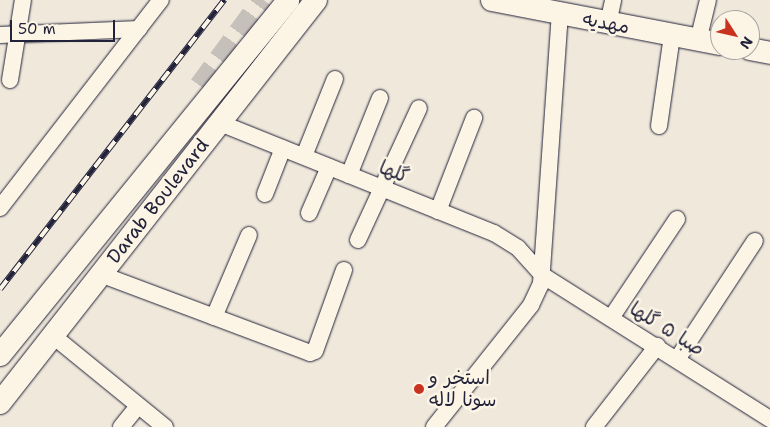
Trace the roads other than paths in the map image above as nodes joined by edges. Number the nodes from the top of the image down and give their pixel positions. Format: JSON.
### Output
{"nodes":[{"id":1,"x":23,"y":0,"type":"edge"},
{"id":2,"x":161,"y":0,"type":"edge"},
{"id":3,"x":288,"y":0,"type":"edge"},
{"id":4,"x":316,"y":0,"type":"edge"},
{"id":5,"x":492,"y":0,"type":"edge"},
{"id":6,"x":613,"y":0,"type":"edge"},
{"id":7,"x":708,"y":0,"type":"edge"},
{"id":8,"x":521,"y":4,"type":"edge"},
{"id":9,"x":560,"y":15,"type":"junction"},
{"id":10,"x":608,"y":24,"type":"junction"},
{"id":11,"x":139,"y":29,"type":"junction"},
{"id":12,"x":18,"y":34,"type":"junction"},
{"id":13,"x":0,"y":35,"type":"edge"},
{"id":14,"x":672,"y":36,"type":"junction"},
{"id":15,"x":709,"y":43,"type":"edge"},
{"id":16,"x":335,"y":79,"type":"dead end"},
{"id":17,"x":10,"y":80,"type":"dead end"},
{"id":18,"x":200,"y":86,"type":"tunnel mouth"},
{"id":19,"x":380,"y":98,"type":"dead end"},
{"id":20,"x":419,"y":108,"type":"dead end"},
{"id":21,"x":474,"y":118,"type":"dead end"},
{"id":22,"x":220,"y":123,"type":"junction"},
{"id":23,"x":659,"y":126,"type":"dead end"},
{"id":24,"x":283,"y":148,"type":"junction"},
{"id":25,"x":304,"y":156,"type":"junction"},
{"id":26,"x":329,"y":167,"type":"junction"},
{"id":27,"x":350,"y":175,"type":"junction"},
{"id":28,"x":382,"y":188,"type":"junction"},
{"id":29,"x":265,"y":194,"type":"dead end"},
{"id":30,"x":131,"y":195,"type":"junction"},
{"id":31,"x":0,"y":208,"type":"edge"},
{"id":32,"x":438,"y":211,"type":"junction"},
{"id":33,"x":309,"y":213,"type":"dead end"},
{"id":34,"x":677,"y":219,"type":"dead end"},
{"id":35,"x":249,"y":235,"type":"dead end"},
{"id":36,"x":358,"y":240,"type":"dead end"},
{"id":37,"x":754,"y":240,"type":"dead end"},
{"id":38,"x":344,"y":270,"type":"dead end"},
{"id":39,"x":100,"y":274,"type":"junction"},
{"id":40,"x":542,"y":276,"type":"junction"},
{"id":41,"x":54,"y":289,"type":"junction"},
{"id":42,"x":74,"y":306,"type":"junction"},
{"id":43,"x":214,"y":317,"type":"junction"},
{"id":44,"x":611,"y":318,"type":"junction"},
{"id":45,"x":52,"y":335,"type":"junction"},
{"id":46,"x":657,"y":346,"type":"junction"},
{"id":47,"x":5,"y":349,"type":"edge"},
{"id":48,"x":678,"y":358,"type":"junction"},
{"id":49,"x":32,"y":360,"type":"junction"},
{"id":50,"x":0,"y":403,"type":"edge"},
{"id":51,"x":138,"y":406,"type":"junction"},
{"id":52,"x":770,"y":419,"type":"edge"},
{"id":53,"x":121,"y":427,"type":"edge"},
{"id":54,"x":164,"y":427,"type":"edge"},
{"id":55,"x":434,"y":427,"type":"edge"},
{"id":56,"x":594,"y":427,"type":"edge"}],
"edges":[{"from":1,"to":12,"type":"street"},
{"from":2,"to":11,"type":"street"},
{"from":3,"to":30,"type":"main road","name":"Darab Boulevard"},
{"from":4,"to":22,"type":"main road","name":"Darab Boulevard"},
{"from":5,"to":8,"type":"main road","name":"مهدیه"},
{"from":6,"to":10,"type":"street"},
{"from":7,"to":15,"type":"street"},
{"from":8,"to":9,"type":"main road","name":"مهدیه"},
{"from":9,"to":10,"type":"main road","name":"مهدیه"},
{"from":9,"to":40,"type":"street"},
{"from":10,"to":14,"type":"main road","name":"مهدیه"},
{"from":11,"to":12,"type":"street"},
{"from":11,"to":31,"type":"street"},
{"from":12,"to":13,"type":"street"},
{"from":12,"to":17,"type":"street"},
{"from":14,"to":15,"type":"main road","name":"مهدیه"},
{"from":14,"to":23,"type":"street"},
{"from":16,"to":25,"type":"street"},
{"from":18,"to":30,"type":"main road"},
{"from":19,"to":27,"type":"street"},
{"from":20,"to":28,"type":"street"},
{"from":21,"to":32,"type":"street"},
{"from":22,"to":24,"type":"street","name":"گلها"},
{"from":22,"to":39,"type":"main road","name":"Darab Boulevard"},
{"from":24,"to":25,"type":"street","name":"گلها"},
{"from":24,"to":29,"type":"street"},
{"from":25,"to":26,"type":"street","name":"گلها"},
{"from":26,"to":27,"type":"street","name":"گلها"},
{"from":26,"to":33,"type":"street"},
{"from":27,"to":28,"type":"street","name":"گلها"},
{"from":28,"to":32,"type":"street","name":"گلها"},
{"from":28,"to":36,"type":"street"},
{"from":30,"to":41,"type":"main road","name":"Darab Boulevard"},
{"from":32,"to":40,"type":"street","name":"گلها"},
{"from":34,"to":44,"type":"street"},
{"from":35,"to":43,"type":"street"},
{"from":37,"to":48,"type":"street"},
{"from":38,"to":43,"type":"street"},
{"from":39,"to":42,"type":"main road","name":"Darab Boulevard"},
{"from":39,"to":43,"type":"street"},
{"from":40,"to":44,"type":"street","name":"صبا ۵ گلها"},
{"from":40,"to":55,"type":"street"},
{"from":41,"to":42,"type":"main road"},
{"from":41,"to":47,"type":"main road","name":"Darab Boulevard"},
{"from":42,"to":45,"type":"main road","name":"Darab Boulevard"},
{"from":44,"to":46,"type":"street","name":"صبا ۵ گلها"},
{"from":45,"to":49,"type":"main road","name":"Darab Boulevard"},
{"from":45,"to":51,"type":"street"},
{"from":46,"to":48,"type":"street","name":"صبا ۵ گلها"},
{"from":46,"to":56,"type":"street"},
{"from":47,"to":49,"type":"main road"},
{"from":48,"to":52,"type":"street","name":"صبا ۵ گلها"},
{"from":49,"to":50,"type":"main road","name":"Darab Boulevard"},
{"from":51,"to":53,"type":"street"},
{"from":51,"to":54,"type":"street"}]}
